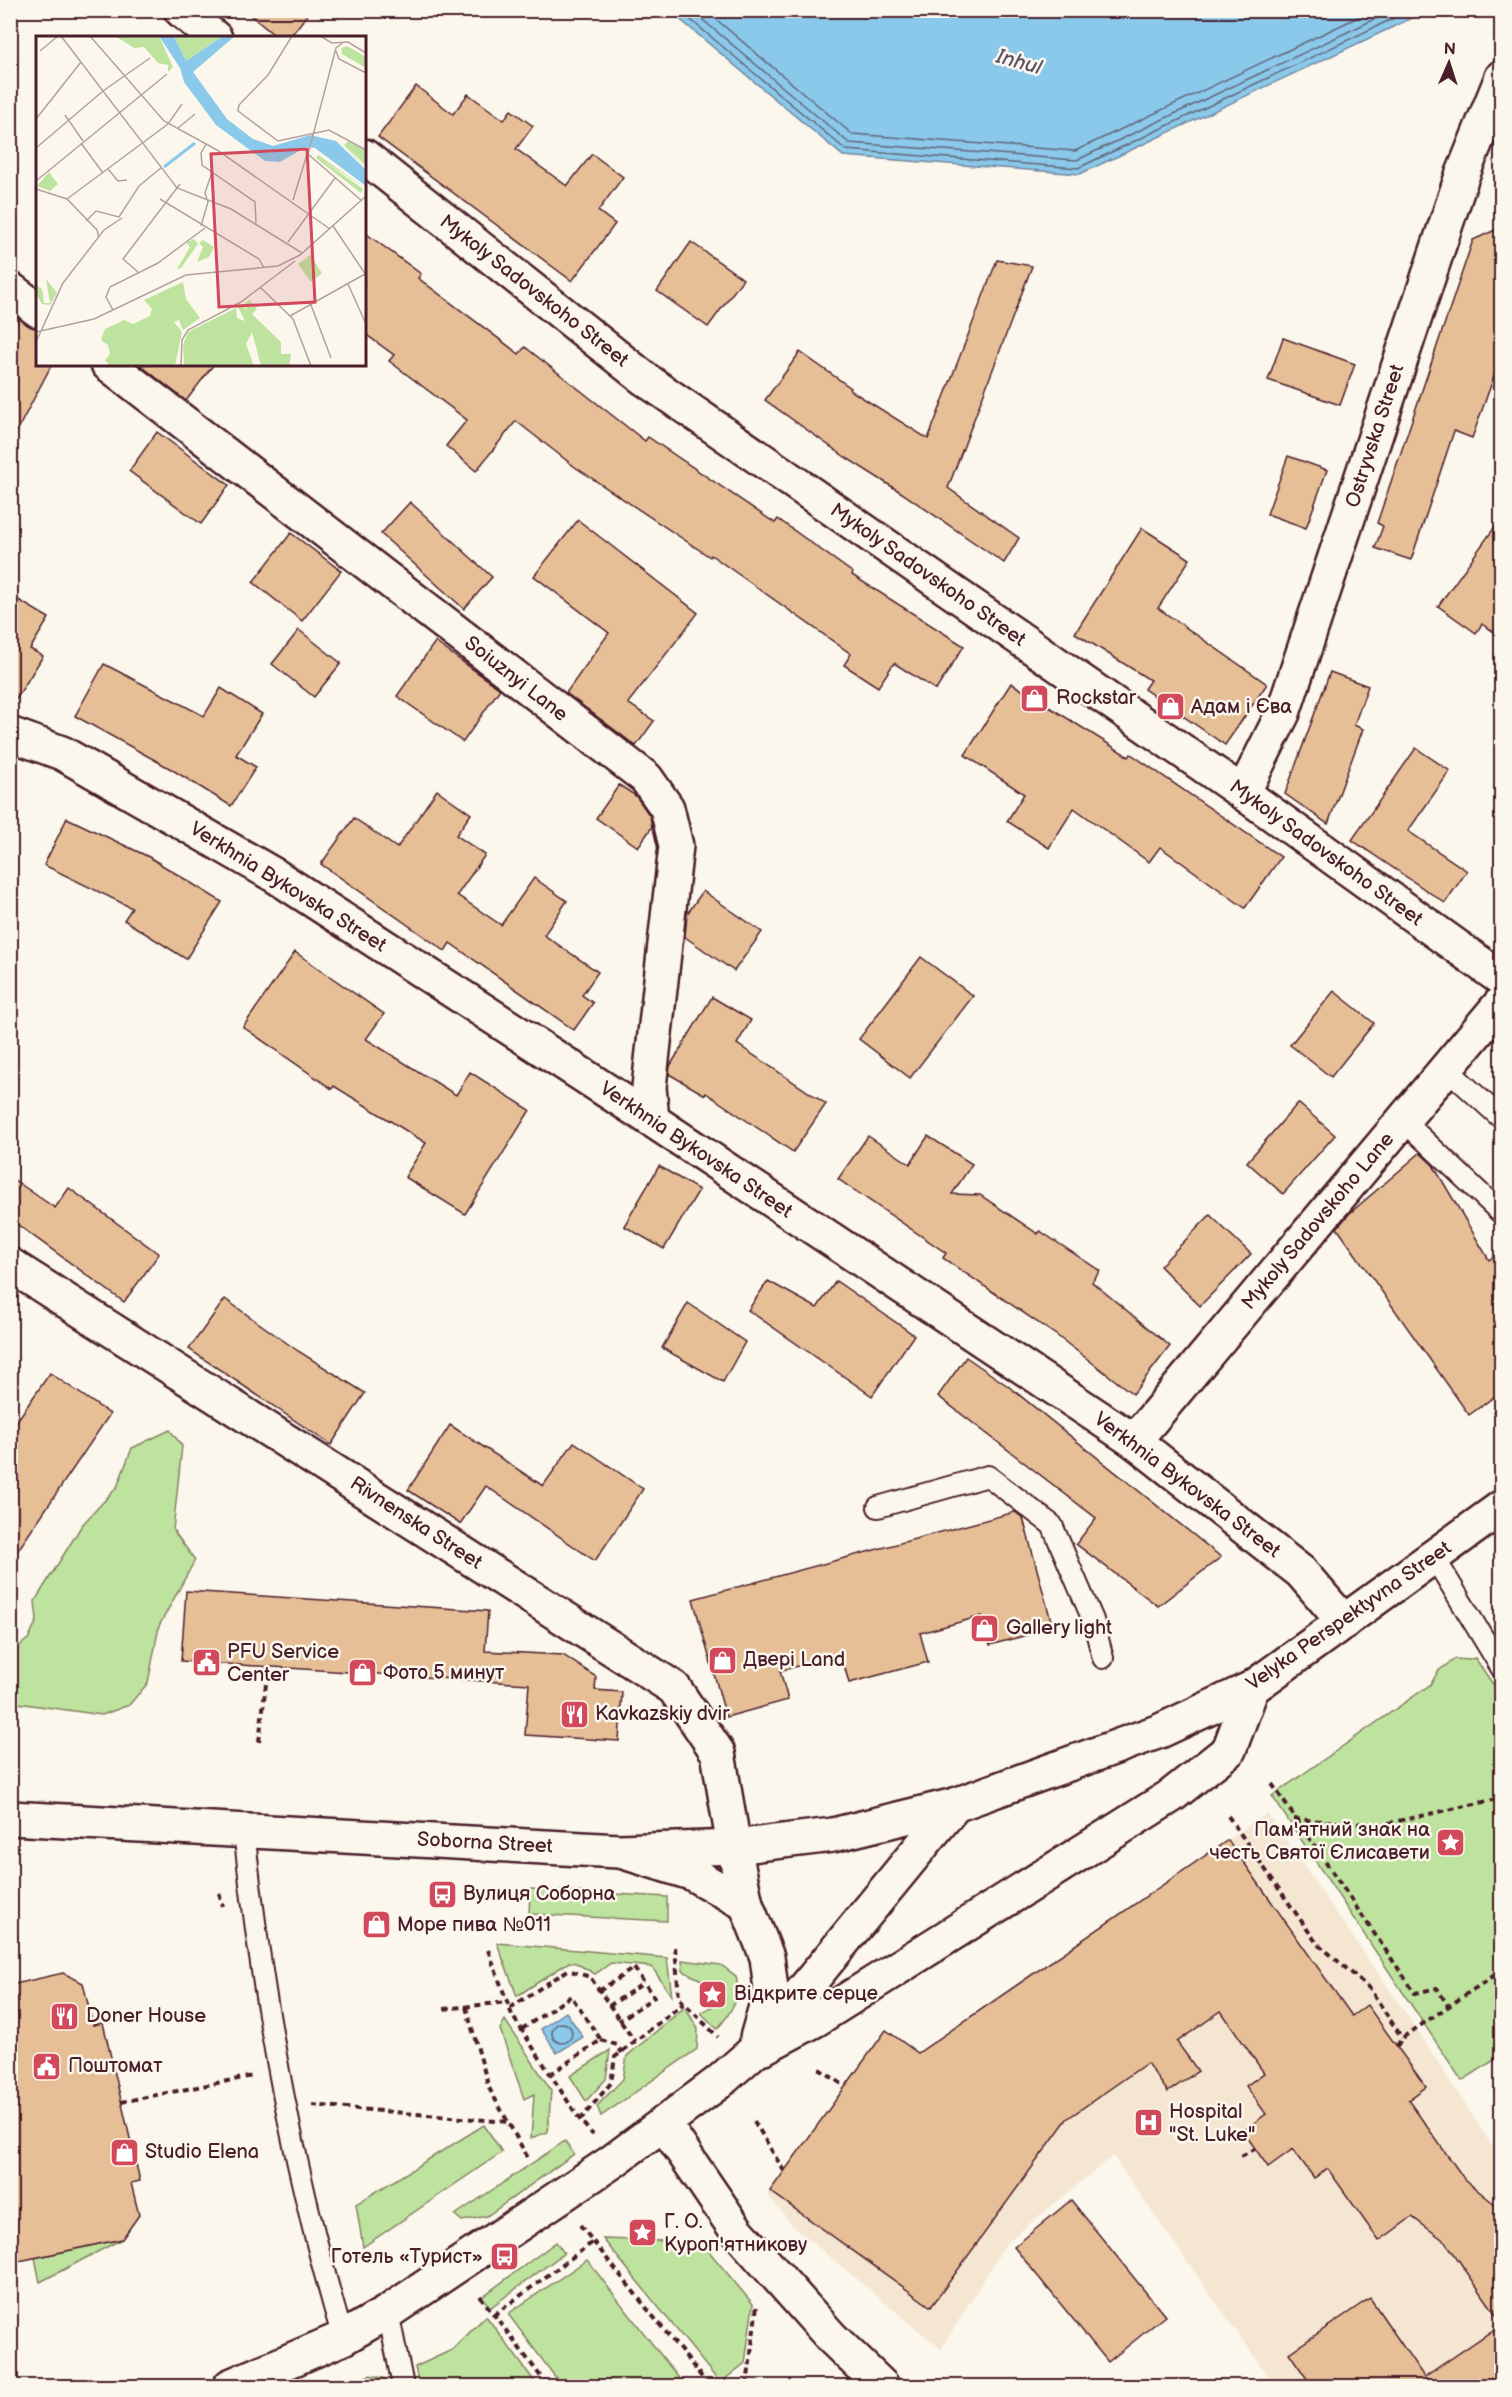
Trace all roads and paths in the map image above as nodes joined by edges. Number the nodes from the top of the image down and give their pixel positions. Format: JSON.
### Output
{"nodes":[{"id":1,"x":181,"y":10,"type":"edge"},
{"id":2,"x":213,"y":36,"type":"edge"},
{"id":3,"x":1502,"y":77,"type":"edge"},
{"id":4,"x":366,"y":158,"type":"edge"},
{"id":5,"x":10,"y":289,"type":"edge"},
{"id":6,"x":36,"y":308,"type":"edge"},
{"id":7,"x":111,"y":366,"type":"edge"},
{"id":8,"x":10,"y":734,"type":"edge"},
{"id":9,"x":1243,"y":793,"type":"junction"},
{"id":10,"x":1502,"y":979,"type":"edge"},
{"id":11,"x":1502,"y":1002,"type":"edge"},
{"id":12,"x":1445,"y":1067,"type":"junction"},
{"id":13,"x":1502,"y":1119,"type":"edge"},
{"id":14,"x":652,"y":1120,"type":"junction"},
{"id":15,"x":1403,"y":1120,"type":"junction"},
{"id":16,"x":1502,"y":1214,"type":"edge"},
{"id":17,"x":10,"y":1265,"type":"edge"},
{"id":18,"x":1134,"y":1441,"type":"junction"},
{"id":19,"x":878,"y":1507,"type":"dead end"},
{"id":20,"x":1502,"y":1507,"type":"edge"},
{"id":21,"x":1434,"y":1557,"type":"junction"},
{"id":22,"x":1344,"y":1622,"type":"junction"},
{"id":23,"x":1103,"y":1658,"type":"dead end"},
{"id":24,"x":268,"y":1667,"type":"dead end"},
{"id":25,"x":1501,"y":1667,"type":"edge"},
{"id":26,"x":1252,"y":1688,"type":"junction"},
{"id":27,"x":259,"y":1742,"type":"dead end"},
{"id":28,"x":1272,"y":1784,"type":"dead end"},
{"id":29,"x":1502,"y":1798,"type":"edge"},
{"id":30,"x":955,"y":1805,"type":"junction"},
{"id":31,"x":1228,"y":1816,"type":"dead end"},
{"id":32,"x":10,"y":1818,"type":"edge"},
{"id":33,"x":1293,"y":1818,"type":"junction"},
{"id":34,"x":244,"y":1830,"type":"junction"},
{"id":35,"x":734,"y":1847,"type":"junction"},
{"id":36,"x":620,"y":1851,"type":"junction"},
{"id":37,"x":746,"y":1904,"type":"junction"},
{"id":38,"x":675,"y":1947,"type":"dead end"},
{"id":39,"x":488,"y":1950,"type":"dead end"},
{"id":40,"x":1502,"y":1970,"type":"edge"},
{"id":41,"x":644,"y":1983,"type":"junction"},
{"id":42,"x":599,"y":1991,"type":"junction"},
{"id":43,"x":507,"y":2002,"type":"junction"},
{"id":44,"x":684,"y":2003,"type":"junction"},
{"id":45,"x":609,"y":2006,"type":"junction"},
{"id":46,"x":1448,"y":2006,"type":"junction"},
{"id":47,"x":466,"y":2007,"type":"junction"},
{"id":48,"x":510,"y":2008,"type":"junction"},
{"id":49,"x":444,"y":2009,"type":"dead end"},
{"id":50,"x":619,"y":2020,"type":"junction"},
{"id":51,"x":522,"y":2029,"type":"junction"},
{"id":52,"x":1402,"y":2038,"type":"junction"},
{"id":53,"x":720,"y":2039,"type":"dead end"},
{"id":54,"x":601,"y":2040,"type":"junction"},
{"id":55,"x":635,"y":2042,"type":"junction"},
{"id":56,"x":1397,"y":2046,"type":"dead end"},
{"id":57,"x":622,"y":2053,"type":"junction"},
{"id":58,"x":752,"y":2054,"type":"junction"},
{"id":59,"x":819,"y":2068,"type":"dead end"},
{"id":60,"x":552,"y":2073,"type":"junction"},
{"id":61,"x":845,"y":2086,"type":"dead end"},
{"id":62,"x":121,"y":2102,"type":"dead end"},
{"id":63,"x":286,"y":2102,"type":"junction"},
{"id":64,"x":580,"y":2120,"type":"junction"},
{"id":65,"x":754,"y":2121,"type":"dead end"},
{"id":66,"x":508,"y":2122,"type":"junction"},
{"id":67,"x":664,"y":2124,"type":"junction"},
{"id":68,"x":593,"y":2135,"type":"dead end"},
{"id":69,"x":1255,"y":2149,"type":"dead end"},
{"id":70,"x":1241,"y":2156,"type":"dead end"},
{"id":71,"x":528,"y":2158,"type":"dead end"},
{"id":72,"x":784,"y":2171,"type":"dead end"},
{"id":73,"x":580,"y":2224,"type":"dead end"},
{"id":74,"x":593,"y":2242,"type":"junction"},
{"id":75,"x":480,"y":2296,"type":"dead end"},
{"id":76,"x":758,"y":2299,"type":"dead end"},
{"id":77,"x":388,"y":2312,"type":"junction"},
{"id":78,"x":494,"y":2315,"type":"junction"},
{"id":79,"x":343,"y":2338,"type":"junction"},
{"id":80,"x":230,"y":2386,"type":"edge"},
{"id":81,"x":403,"y":2386,"type":"edge"},
{"id":82,"x":548,"y":2386,"type":"edge"},
{"id":83,"x":710,"y":2386,"type":"edge"},
{"id":84,"x":747,"y":2386,"type":"edge"},
{"id":85,"x":882,"y":2386,"type":"edge"}],
"edges":[{"from":1,"to":2,"type":"street"},
{"from":3,"to":9,"type":"street","name":"Ostryvska Street"},
{"from":4,"to":9,"type":"street","name":"Mykoly Sadovskoho Street"},
{"from":5,"to":6,"type":"street"},
{"from":7,"to":14,"type":"street","name":"Soiuznyi Lane"},
{"from":8,"to":14,"type":"street","name":"Verkhnia Bykovska Street"},
{"from":9,"to":10,"type":"street","name":"Mykoly Sadovskoho Street"},
{"from":11,"to":12,"type":"street","name":"Mykoly Sadovskoho Lane"},
{"from":12,"to":13,"type":"lane"},
{"from":12,"to":15,"type":"street","name":"Mykoly Sadovskoho Lane"},
{"from":14,"to":18,"type":"street","name":"Verkhnia Bykovska Street"},
{"from":15,"to":16,"type":"lane"},
{"from":15,"to":18,"type":"street","name":"Mykoly Sadovskoho Lane"},
{"from":17,"to":35,"type":"street","name":"Rivnenska Street"},
{"from":18,"to":22,"type":"street","name":"Verkhnia Bykovska Street"},
{"from":19,"to":23,"type":"lane"},
{"from":20,"to":21,"type":"street","name":"Velyka Perspektyvna Street"},
{"from":21,"to":22,"type":"street","name":"Velyka Perspektyvna Street"},
{"from":21,"to":25,"type":"lane"},
{"from":22,"to":26,"type":"street","name":"Velyka Perspektyvna Street"},
{"from":24,"to":27,"type":"path"},
{"from":26,"to":30,"type":"street","name":"Velyka Perspektyvna Street"},
{"from":26,"to":58,"type":"street"},
{"from":28,"to":33,"type":"path"},
{"from":29,"to":33,"type":"path"},
{"from":30,"to":35,"type":"street","name":"Soborna Street"},
{"from":30,"to":58,"type":"street"},
{"from":31,"to":52,"type":"path"},
{"from":32,"to":34,"type":"street","name":"Soborna Street"},
{"from":33,"to":46,"type":"path"},
{"from":34,"to":36,"type":"street","name":"Soborna Street"},
{"from":34,"to":63,"type":"lane"},
{"from":35,"to":36,"type":"street","name":"Soborna Street"},
{"from":35,"to":37,"type":"street","name":"Rivnenska Street"},
{"from":36,"to":37,"type":"street"},
{"from":37,"to":58,"type":"street","name":"Rivnenska Street"},
{"from":38,"to":44,"type":"path"},
{"from":39,"to":43,"type":"path"},
{"from":40,"to":46,"type":"path"},
{"from":41,"to":42,"type":"path"},
{"from":41,"to":45,"type":"path"},
{"from":41,"to":50,"type":"path"},
{"from":42,"to":45,"type":"path"},
{"from":42,"to":48,"type":"path"},
{"from":43,"to":47,"type":"path"},
{"from":43,"to":48,"type":"path"},
{"from":44,"to":53,"type":"path"},
{"from":44,"to":55,"type":"path"},
{"from":45,"to":50,"type":"path"},
{"from":46,"to":52,"type":"path"},
{"from":47,"to":49,"type":"path"},
{"from":47,"to":66,"type":"path"},
{"from":48,"to":51,"type":"path"},
{"from":50,"to":55,"type":"path"},
{"from":51,"to":54,"type":"path"},
{"from":51,"to":60,"type":"path"},
{"from":52,"to":56,"type":"path"},
{"from":54,"to":57,"type":"path"},
{"from":54,"to":60,"type":"path"},
{"from":55,"to":57,"type":"path"},
{"from":57,"to":64,"type":"path"},
{"from":58,"to":67,"type":"street"},
{"from":59,"to":61,"type":"path"},
{"from":60,"to":64,"type":"path"},
{"from":62,"to":63,"type":"path"},
{"from":63,"to":66,"type":"path"},
{"from":63,"to":79,"type":"lane"},
{"from":64,"to":68,"type":"path"},
{"from":65,"to":72,"type":"path"},
{"from":66,"to":71,"type":"path"},
{"from":67,"to":77,"type":"street"},
{"from":67,"to":85,"type":"street"},
{"from":69,"to":70,"type":"path"},
{"from":73,"to":74,"type":"path"},
{"from":74,"to":78,"type":"path"},
{"from":74,"to":83,"type":"path"},
{"from":75,"to":78,"type":"path"},
{"from":76,"to":84,"type":"path"},
{"from":77,"to":79,"type":"street"},
{"from":77,"to":81,"type":"lane"},
{"from":78,"to":82,"type":"path"},
{"from":79,"to":80,"type":"street"}]}
